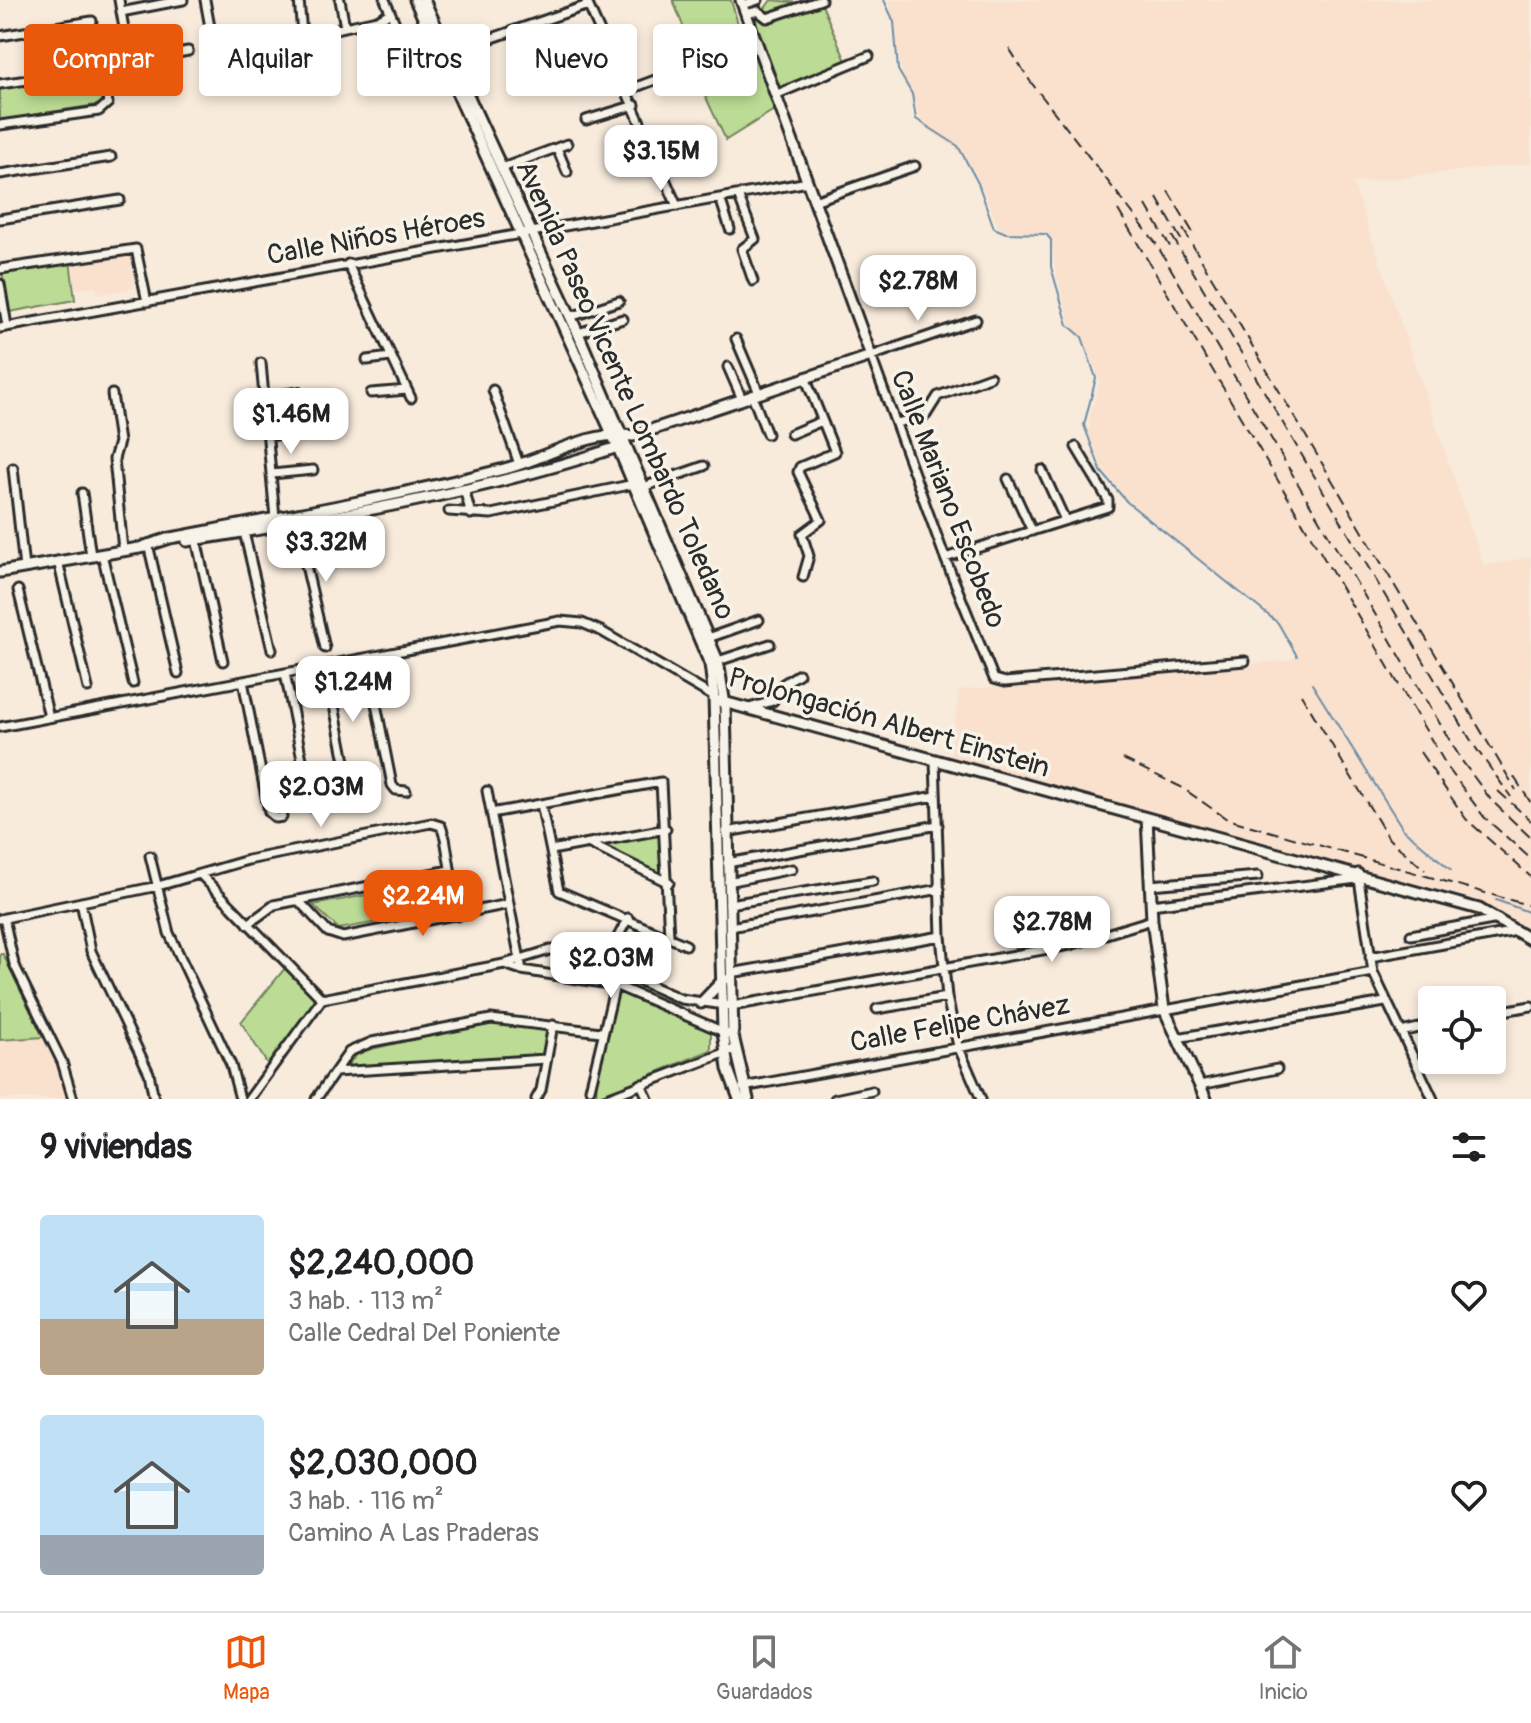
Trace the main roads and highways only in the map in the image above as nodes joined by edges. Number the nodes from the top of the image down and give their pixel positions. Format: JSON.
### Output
{"nodes":[{"id":1,"x":415,"y":0,"type":"edge"},
{"id":2,"x":424,"y":0,"type":"edge"},
{"id":3,"x":743,"y":6,"type":"edge"},
{"id":4,"x":526,"y":232,"type":"junction"},
{"id":5,"x":623,"y":440,"type":"junction"},
{"id":6,"x":484,"y":479,"type":"junction"},
{"id":7,"x":146,"y":546,"type":"junction"},
{"id":8,"x":0,"y":572,"type":"edge"},
{"id":9,"x":714,"y":697,"type":"junction"},
{"id":10,"x":725,"y":705,"type":"junction"},
{"id":11,"x":1147,"y":818,"type":"junction"},
{"id":12,"x":1531,"y":940,"type":"edge"},
{"id":13,"x":728,"y":976,"type":"junction"},
{"id":14,"x":701,"y":1003,"type":"road end"},
{"id":15,"x":730,"y":1050,"type":"junction"},
{"id":16,"x":739,"y":1099,"type":"edge"},
{"id":17,"x":748,"y":1099,"type":"edge"},
{"id":18,"x":1206,"y":1099,"type":"edge"}],
"edges":[{"from":1,"to":4,"type":"main road","name":"Avenida Paseo Vicente Lombardo Toledano"},
{"from":2,"to":4,"type":"main road","name":"Avenida Paseo Vicente Lombardo Toledano"},
{"from":3,"to":5,"type":"main road","name":"Calle Mariano Escobedo"},
{"from":4,"to":5,"type":"main road","name":"Avenida Paseo Vicente Lombardo Toledano"},
{"from":4,"to":5,"type":"main road","name":"Avenida Paseo Vicente Lombardo Toledano"},
{"from":5,"to":6,"type":"main road"},
{"from":5,"to":6,"type":"main road"},
{"from":5,"to":9,"type":"main road","name":"Avenida Paseo Vicente Lombardo Toledano"},
{"from":5,"to":10,"type":"main road","name":"Avenida Paseo Vicente Lombardo Toledano"},
{"from":6,"to":7,"type":"main road"},
{"from":6,"to":7,"type":"main road"},
{"from":7,"to":8,"type":"main road"},
{"from":9,"to":10,"type":"main road","name":"Prolongación Albert Einstein"},
{"from":9,"to":13,"type":"main road","name":"Avenida Paseo Vicente Lombardo Toledano"},
{"from":10,"to":11,"type":"main road","name":"Prolongación Albert Einstein"},
{"from":10,"to":13,"type":"main road","name":"Avenida Paseo Vicente Lombardo Toledano"},
{"from":11,"to":12,"type":"main road","name":"Prolongación Albert Einstein"},
{"from":11,"to":18,"type":"main road"},
{"from":13,"to":14,"type":"main road"},
{"from":13,"to":15,"type":"main road","name":"Avenida Paseo Vicente Lombardo Toledano"},
{"from":15,"to":16,"type":"main road","name":"Avenida Paseo Vicente Lombardo Toledano"},
{"from":15,"to":17,"type":"main road","name":"Avenida Paseo Vicente Lombardo Toledano"}]}
